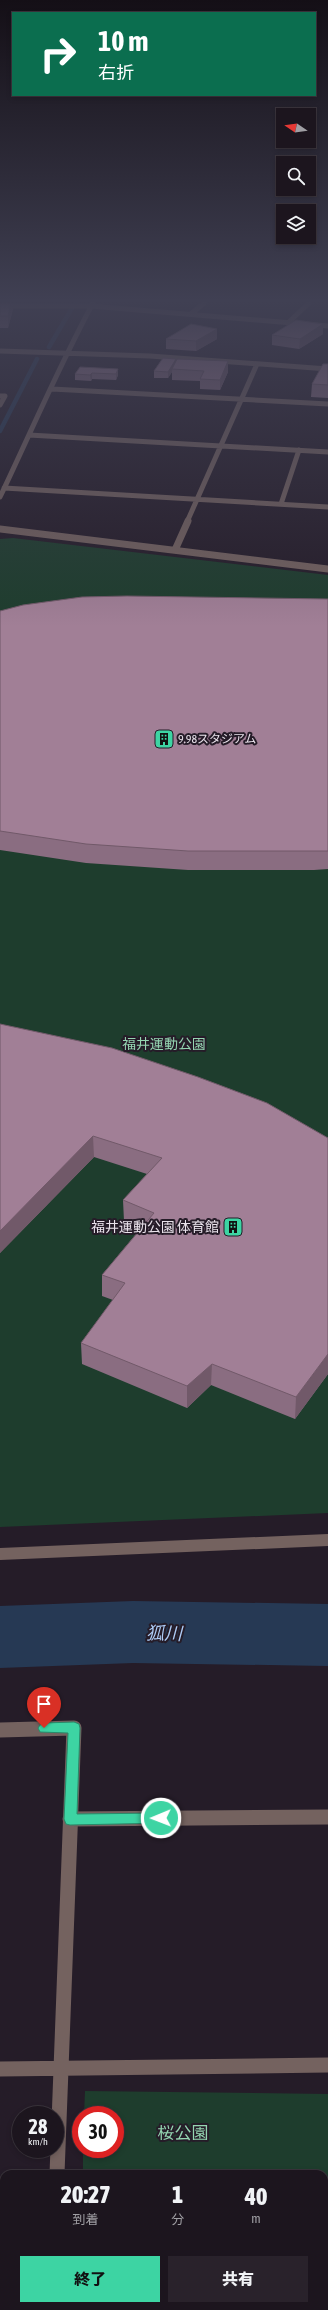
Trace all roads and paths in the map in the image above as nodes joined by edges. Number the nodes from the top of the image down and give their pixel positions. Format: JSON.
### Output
{"nodes":[{"id":1,"x":42,"y":411,"type":"edge"},
{"id":2,"x":235,"y":411,"type":"edge"},
{"id":3,"x":30,"y":435,"type":"junction"},
{"id":4,"x":220,"y":446,"type":"junction"},
{"id":5,"x":299,"y":450,"type":"junction"},
{"id":6,"x":328,"y":452,"type":"edge"},
{"id":7,"x":4,"y":488,"type":"junction"},
{"id":8,"x":0,"y":497,"type":"edge"},
{"id":9,"x":197,"y":500,"type":"junction"},
{"id":10,"x":281,"y":504,"type":"junction"},
{"id":11,"x":328,"y":507,"type":"edge"},
{"id":12,"x":0,"y":529,"type":"edge"},
{"id":13,"x":175,"y":550,"type":"junction"},
{"id":14,"x":328,"y":568,"type":"edge"},
{"id":15,"x":328,"y":1540,"type":"edge"},
{"id":16,"x":0,"y":1554,"type":"edge"},
{"id":17,"x":0,"y":1730,"type":"edge"},
{"id":18,"x":328,"y":1817,"type":"edge"},
{"id":19,"x":70,"y":1819,"type":"junction"},
{"id":20,"x":328,"y":2065,"type":"edge"},
{"id":21,"x":62,"y":2068,"type":"junction"},
{"id":22,"x":0,"y":2069,"type":"edge"},
{"id":23,"x":57,"y":2170,"type":"edge"}],
"edges":[{"from":1,"to":3,"type":"street"},
{"from":2,"to":4,"type":"street"},
{"from":3,"to":4,"type":"street"},
{"from":3,"to":7,"type":"street"},
{"from":4,"to":5,"type":"street"},
{"from":4,"to":9,"type":"street"},
{"from":5,"to":6,"type":"street"},
{"from":5,"to":10,"type":"street"},
{"from":7,"to":8,"type":"street"},
{"from":7,"to":9,"type":"street"},
{"from":9,"to":10,"type":"street"},
{"from":9,"to":13,"type":"street"},
{"from":10,"to":11,"type":"street"},
{"from":12,"to":13,"type":"street"},
{"from":13,"to":14,"type":"street"},
{"from":15,"to":16,"type":"street"},
{"from":17,"to":19,"type":"street"},
{"from":18,"to":19,"type":"street"},
{"from":19,"to":21,"type":"street"},
{"from":20,"to":21,"type":"street"},
{"from":21,"to":22,"type":"street"},
{"from":21,"to":23,"type":"street"}]}
